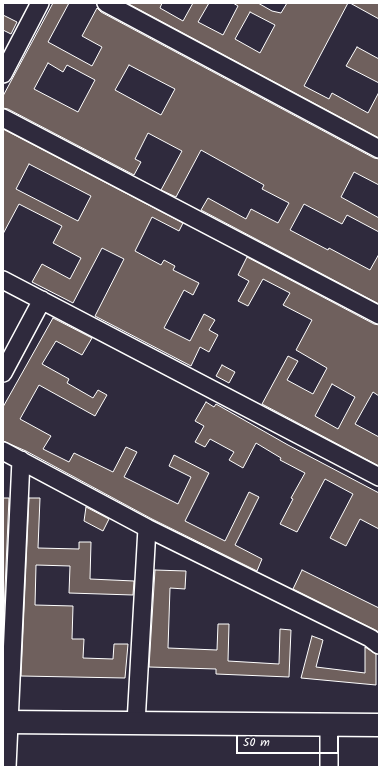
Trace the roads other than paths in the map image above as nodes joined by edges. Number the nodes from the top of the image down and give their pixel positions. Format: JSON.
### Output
{"nodes":[{"id":1,"x":40,"y":3,"type":"edge"},
{"id":2,"x":106,"y":3,"type":"edge"},
{"id":3,"x":3,"y":74,"type":"edge"},
{"id":4,"x":3,"y":118,"type":"edge"},
{"id":5,"x":379,"y":149,"type":"edge"},
{"id":6,"x":3,"y":280,"type":"edge"},
{"id":7,"x":42,"y":300,"type":"junction"},
{"id":8,"x":379,"y":315,"type":"edge"},
{"id":9,"x":3,"y":373,"type":"edge"},
{"id":10,"x":3,"y":451,"type":"edge"},
{"id":11,"x":21,"y":460,"type":"junction"},
{"id":12,"x":379,"y":477,"type":"edge"},
{"id":13,"x":147,"y":528,"type":"junction"},
{"id":14,"x":379,"y":645,"type":"edge"},
{"id":15,"x":6,"y":722,"type":"edge"},
{"id":16,"x":136,"y":723,"type":"junction"},
{"id":17,"x":329,"y":725,"type":"junction"},
{"id":18,"x":379,"y":725,"type":"edge"},
{"id":19,"x":7,"y":767,"type":"edge"},
{"id":20,"x":329,"y":767,"type":"edge"}],
"edges":[{"from":1,"to":3,"type":"street"},
{"from":2,"to":5,"type":"street"},
{"from":4,"to":8,"type":"street"},
{"from":6,"to":7,"type":"street"},
{"from":7,"to":9,"type":"street"},
{"from":7,"to":12,"type":"street"},
{"from":10,"to":11,"type":"street"},
{"from":11,"to":13,"type":"street"},
{"from":11,"to":15,"type":"street"},
{"from":13,"to":14,"type":"street"},
{"from":13,"to":16,"type":"street"},
{"from":15,"to":16,"type":"main road"},
{"from":15,"to":19,"type":"street"},
{"from":16,"to":17,"type":"main road"},
{"from":17,"to":18,"type":"main road"},
{"from":17,"to":20,"type":"street"}]}
